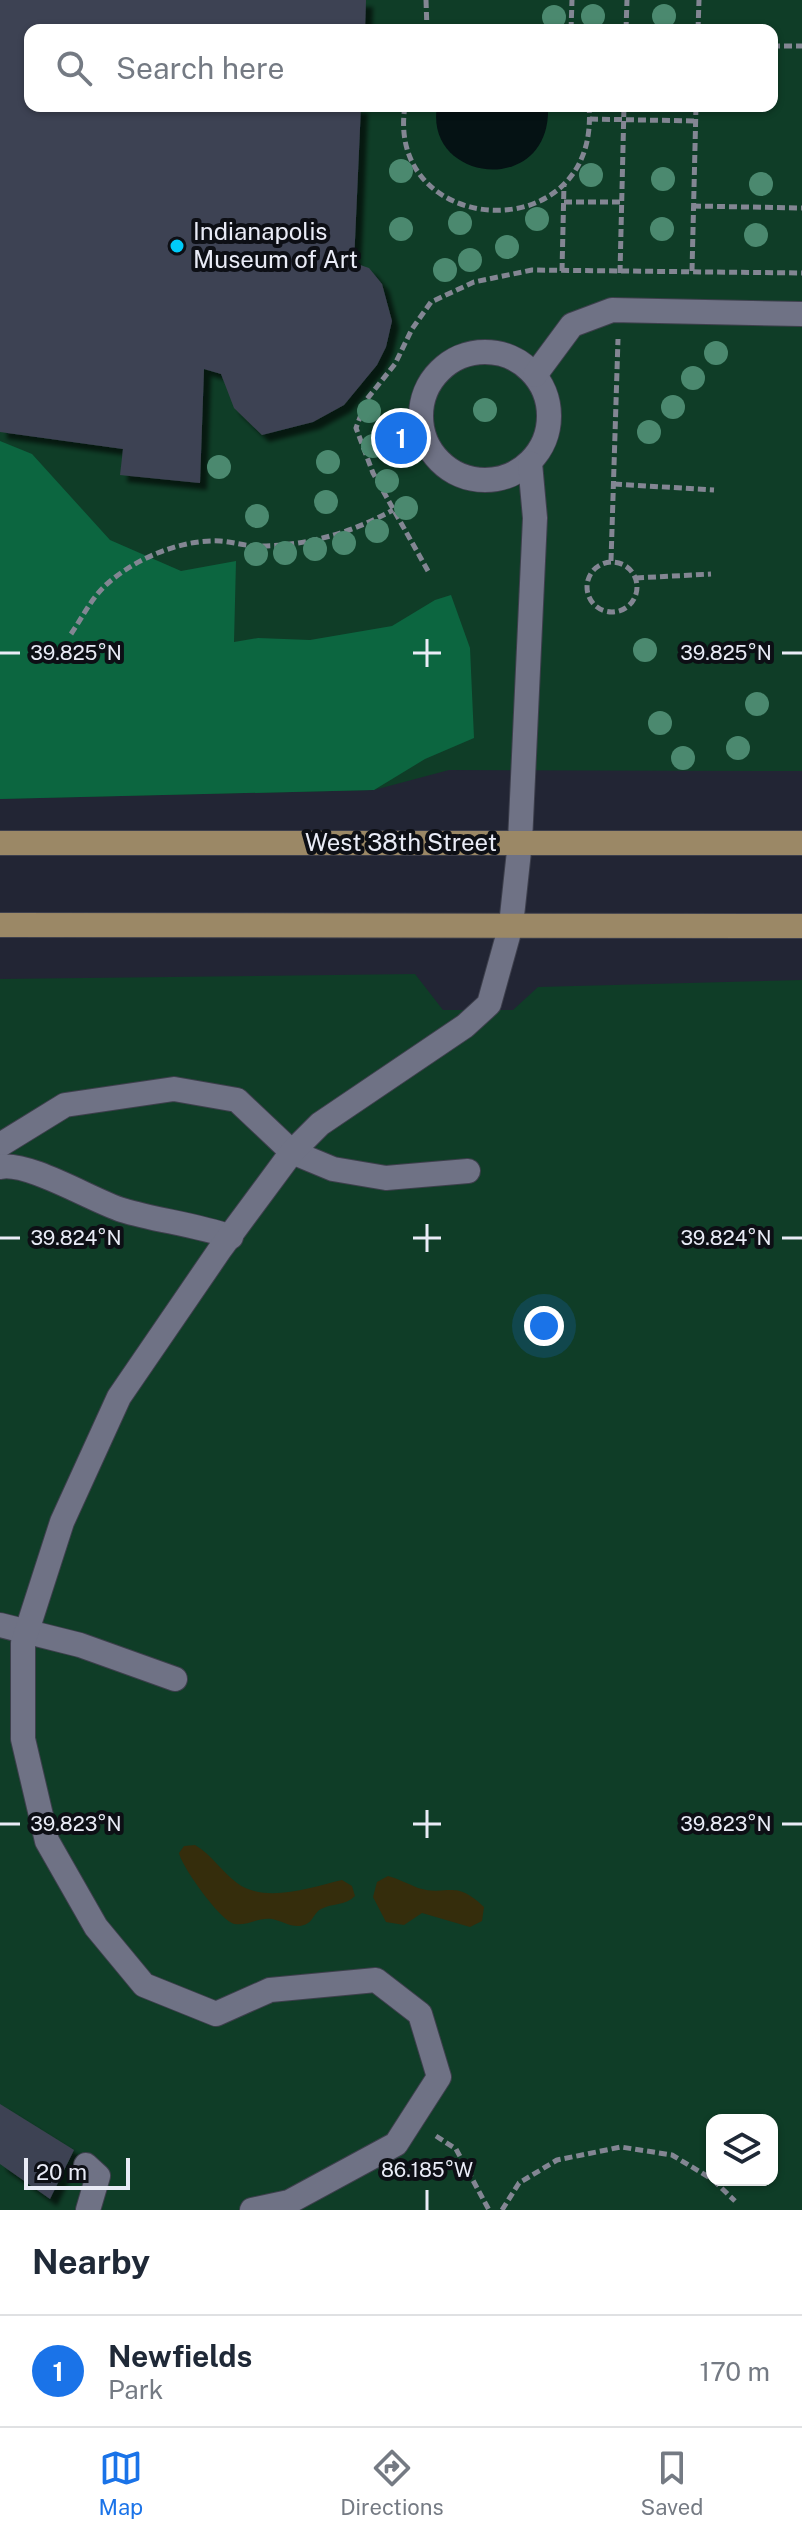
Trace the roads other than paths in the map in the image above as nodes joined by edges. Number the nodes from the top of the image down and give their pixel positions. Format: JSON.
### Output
{"nodes":[{"id":1,"x":802,"y":314,"type":"edge"},
{"id":2,"x":535,"y":375,"type":"junction"},
{"id":3,"x":530,"y":463,"type":"junction"},
{"id":4,"x":520,"y":842,"type":"junction"},
{"id":5,"x":0,"y":843,"type":"edge"},
{"id":6,"x":802,"y":843,"type":"edge"},
{"id":7,"x":0,"y":925,"type":"edge"},
{"id":8,"x":511,"y":925,"type":"junction"},
{"id":9,"x":802,"y":926,"type":"edge"},
{"id":10,"x":0,"y":1145,"type":"edge"},
{"id":11,"x":292,"y":1152,"type":"junction"},
{"id":12,"x":0,"y":1167,"type":"edge"},
{"id":13,"x":468,"y":1171,"type":"dead end"},
{"id":14,"x":231,"y":1237,"type":"junction"},
{"id":15,"x":0,"y":1625,"type":"edge"},
{"id":16,"x":27,"y":1630,"type":"junction"},
{"id":17,"x":175,"y":1679,"type":"dead end"},
{"id":18,"x":12,"y":1737,"type":"edge"},
{"id":19,"x":86,"y":2165,"type":"dead end"},
{"id":20,"x":88,"y":2210,"type":"edge"},
{"id":21,"x":252,"y":2210,"type":"edge"}],
"edges":[{"from":1,"to":2,"type":"lane"},
{"from":2,"to":3,"type":"lane"},
{"from":2,"to":3,"type":"lane"},
{"from":3,"to":4,"type":"lane"},
{"from":4,"to":5,"type":"main road","name":"West 38th Street"},
{"from":4,"to":6,"type":"main road","name":"West 38th Street"},
{"from":4,"to":8,"type":"lane"},
{"from":7,"to":8,"type":"main road"},
{"from":8,"to":9,"type":"main road"},
{"from":8,"to":11,"type":"lane"},
{"from":10,"to":11,"type":"lane"},
{"from":11,"to":13,"type":"lane"},
{"from":11,"to":14,"type":"lane"},
{"from":12,"to":14,"type":"lane"},
{"from":14,"to":16,"type":"lane"},
{"from":15,"to":16,"type":"lane"},
{"from":16,"to":17,"type":"lane"},
{"from":16,"to":18,"type":"lane"},
{"from":18,"to":21,"type":"lane"},
{"from":19,"to":20,"type":"lane"}]}
